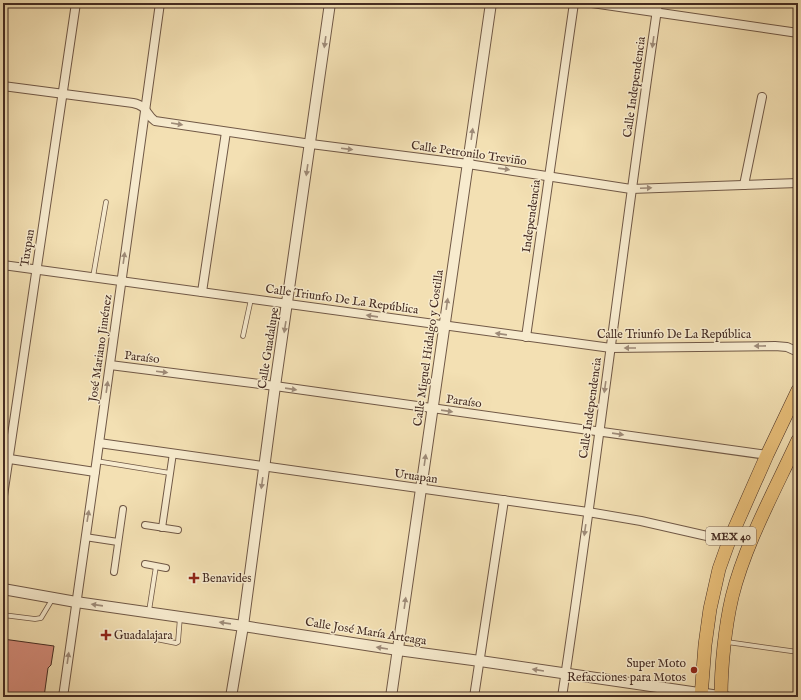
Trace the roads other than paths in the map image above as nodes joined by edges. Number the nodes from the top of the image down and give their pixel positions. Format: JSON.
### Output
{"nodes":[{"id":1,"x":76,"y":3,"type":"edge"},
{"id":2,"x":160,"y":3,"type":"edge"},
{"id":3,"x":330,"y":3,"type":"edge"},
{"id":4,"x":491,"y":3,"type":"edge"},
{"id":5,"x":574,"y":3,"type":"edge"},
{"id":6,"x":592,"y":3,"type":"edge"},
{"id":7,"x":658,"y":3,"type":"edge"},
{"id":8,"x":657,"y":12,"type":"junction"},
{"id":9,"x":798,"y":33,"type":"edge"},
{"id":10,"x":3,"y":86,"type":"edge"},
{"id":11,"x":63,"y":93,"type":"junction"},
{"id":12,"x":762,"y":97,"type":"dead end"},
{"id":13,"x":145,"y":108,"type":"junction"},
{"id":14,"x":226,"y":132,"type":"junction"},
{"id":15,"x":311,"y":144,"type":"junction"},
{"id":16,"x":468,"y":164,"type":"junction"},
{"id":17,"x":549,"y":176,"type":"junction"},
{"id":18,"x":798,"y":184,"type":"edge"},
{"id":19,"x":744,"y":185,"type":"junction"},
{"id":20,"x":632,"y":189,"type":"junction"},
{"id":21,"x":106,"y":202,"type":"dead end"},
{"id":22,"x":3,"y":265,"type":"edge"},
{"id":23,"x":36,"y":270,"type":"junction"},
{"id":24,"x":93,"y":277,"type":"junction"},
{"id":25,"x":121,"y":281,"type":"junction"},
{"id":26,"x":202,"y":292,"type":"junction"},
{"id":27,"x":250,"y":299,"type":"junction"},
{"id":28,"x":288,"y":304,"type":"junction"},
{"id":29,"x":444,"y":325,"type":"junction"},
{"id":30,"x":243,"y":336,"type":"dead end"},
{"id":31,"x":526,"y":337,"type":"junction"},
{"id":32,"x":611,"y":348,"type":"junction"},
{"id":33,"x":798,"y":352,"type":"edge"},
{"id":34,"x":110,"y":365,"type":"junction"},
{"id":35,"x":275,"y":386,"type":"junction"},
{"id":36,"x":798,"y":390,"type":"edge"},
{"id":37,"x":432,"y":408,"type":"junction"},
{"id":38,"x":599,"y":432,"type":"junction"},
{"id":39,"x":798,"y":440,"type":"edge"},
{"id":40,"x":99,"y":443,"type":"junction"},
{"id":41,"x":173,"y":453,"type":"junction"},
{"id":42,"x":767,"y":455,"type":"junction"},
{"id":43,"x":6,"y":458,"type":"edge"},
{"id":44,"x":96,"y":461,"type":"junction"},
{"id":45,"x":264,"y":465,"type":"junction"},
{"id":46,"x":95,"y":472,"type":"junction"},
{"id":47,"x":170,"y":473,"type":"junction"},
{"id":48,"x":421,"y":488,"type":"junction"},
{"id":49,"x":3,"y":496,"type":"edge"},
{"id":50,"x":504,"y":500,"type":"junction"},
{"id":51,"x":123,"y":509,"type":"dead end"},
{"id":52,"x":588,"y":512,"type":"junction"},
{"id":53,"x":145,"y":525,"type":"dead end"},
{"id":54,"x":162,"y":528,"type":"junction"},
{"id":55,"x":178,"y":530,"type":"dead end"},
{"id":56,"x":85,"y":537,"type":"junction"},
{"id":57,"x":729,"y":541,"type":"junction"},
{"id":58,"x":118,"y":542,"type":"junction"},
{"id":59,"x":145,"y":564,"type":"dead end"},
{"id":60,"x":156,"y":566,"type":"junction"},
{"id":61,"x":166,"y":568,"type":"dead end"},
{"id":62,"x":114,"y":572,"type":"dead end"},
{"id":63,"x":3,"y":590,"type":"edge"},
{"id":64,"x":53,"y":598,"type":"junction"},
{"id":65,"x":76,"y":602,"type":"junction"},
{"id":66,"x":149,"y":612,"type":"junction"},
{"id":67,"x":3,"y":615,"type":"edge"},
{"id":68,"x":180,"y":617,"type":"junction"},
{"id":69,"x":243,"y":626,"type":"junction"},
{"id":70,"x":156,"y":639,"type":"dead end"},
{"id":71,"x":725,"y":642,"type":"junction"},
{"id":72,"x":398,"y":650,"type":"junction"},
{"id":73,"x":798,"y":652,"type":"edge"},
{"id":74,"x":480,"y":660,"type":"junction"},
{"id":75,"x":565,"y":674,"type":"junction"},
{"id":76,"x":701,"y":695,"type":"edge"},
{"id":77,"x":63,"y":697,"type":"edge"},
{"id":78,"x":231,"y":697,"type":"edge"},
{"id":79,"x":391,"y":697,"type":"edge"},
{"id":80,"x":474,"y":697,"type":"edge"},
{"id":81,"x":562,"y":697,"type":"edge"},
{"id":82,"x":722,"y":697,"type":"edge"}],
"edges":[{"from":1,"to":11,"type":"street","name":"Tuxpan"},
{"from":2,"to":13,"type":"street","name":"José Mariano Jiménez"},
{"from":3,"to":15,"type":"street","name":"Calle Guadalupe","one_way":true},
{"from":16,"to":4,"type":"street","name":"Calle Miguel Hidalgo y Costilla","one_way":true},
{"from":5,"to":17,"type":"street","name":"Independencia"},
{"from":6,"to":8,"type":"street"},
{"from":7,"to":8,"type":"street","name":"Calle Independencia"},
{"from":8,"to":9,"type":"street"},
{"from":8,"to":20,"type":"street","name":"Calle Independencia","one_way":true},
{"from":10,"to":11,"type":"street"},
{"from":11,"to":13,"type":"street"},
{"from":11,"to":23,"type":"street","name":"Tuxpan"},
{"from":12,"to":19,"type":"street"},
{"from":13,"to":14,"type":"street","name":"Calle Petronilo Treviño","one_way":true},
{"from":25,"to":13,"type":"street","name":"José Mariano Jiménez","one_way":true},
{"from":14,"to":15,"type":"street","name":"Calle Petronilo Treviño"},
{"from":14,"to":26,"type":"street"},
{"from":15,"to":16,"type":"street","name":"Calle Petronilo Treviño","one_way":true},
{"from":15,"to":28,"type":"street","name":"Calle Guadalupe","one_way":true},
{"from":16,"to":17,"type":"street","name":"Calle Petronilo Treviño","one_way":true},
{"from":29,"to":16,"type":"street","name":"Calle Miguel Hidalgo y Costilla","one_way":true},
{"from":17,"to":20,"type":"street","name":"Calle Petronilo Treviño"},
{"from":17,"to":31,"type":"street","name":"Independencia"},
{"from":18,"to":19,"type":"street","name":"Calle Petronilo Treviño"},
{"from":20,"to":19,"type":"street","name":"Calle Petronilo Treviño","one_way":true},
{"from":20,"to":32,"type":"street","name":"Calle Independencia"},
{"from":21,"to":24,"type":"lane"},
{"from":22,"to":23,"type":"street","name":"Calle Triunfo De La República"},
{"from":23,"to":24,"type":"street","name":"Calle Triunfo De La República"},
{"from":23,"to":43,"type":"street","name":"Tuxpan"},
{"from":24,"to":25,"type":"street","name":"Calle Triunfo De La República"},
{"from":25,"to":26,"type":"street","name":"Calle Triunfo De La República"},
{"from":25,"to":34,"type":"street","name":"José Mariano Jiménez"},
{"from":26,"to":27,"type":"street","name":"Calle Triunfo De La República"},
{"from":27,"to":28,"type":"street","name":"Calle Triunfo De La República"},
{"from":27,"to":30,"type":"lane"},
{"from":29,"to":28,"type":"street","name":"Calle Triunfo De La República","one_way":true},
{"from":28,"to":35,"type":"street","name":"Calle Guadalupe","one_way":true},
{"from":31,"to":29,"type":"street","name":"Calle Triunfo De La República","one_way":true},
{"from":29,"to":37,"type":"street","name":"Calle Miguel Hidalgo y Costilla"},
{"from":31,"to":32,"type":"street","name":"Calle Triunfo De La República"},
{"from":33,"to":32,"type":"street","name":"Calle Triunfo De La República","one_way":true},
{"from":32,"to":38,"type":"street","name":"Calle Independencia","one_way":true},
{"from":34,"to":35,"type":"street","name":"Paraíso","one_way":true},
{"from":40,"to":34,"type":"street","name":"José Mariano Jiménez","one_way":true},
{"from":35,"to":37,"type":"street","name":"Paraíso","one_way":true},
{"from":35,"to":45,"type":"street","name":"Calle Guadalupe"},
{"from":36,"to":42,"type":"main road","number":"MEX 40"},
{"from":37,"to":38,"type":"street","name":"Paraíso","one_way":true},
{"from":48,"to":37,"type":"street","name":"Calle Miguel Hidalgo y Costilla","one_way":true},
{"from":38,"to":42,"type":"street","name":"Paraíso","one_way":true},
{"from":38,"to":52,"type":"street","name":"Calle Independencia"},
{"from":39,"to":71,"type":"main road","number":"MEX 40"},
{"from":40,"to":41,"type":"street","name":"Uruapan"},
{"from":40,"to":44,"type":"street","name":"José Mariano Jiménez"},
{"from":41,"to":45,"type":"street","name":"Uruapan"},
{"from":41,"to":47,"type":"street"},
{"from":42,"to":57,"type":"main road","number":"MEX 40"},
{"from":43,"to":46,"type":"street"},
{"from":43,"to":49,"type":"street","name":"Tuxpan"},
{"from":44,"to":46,"type":"street","name":"José Mariano Jiménez"},
{"from":44,"to":47,"type":"lane"},
{"from":45,"to":48,"type":"street","name":"Uruapan"},
{"from":45,"to":69,"type":"street","name":"Calle Guadalupe","one_way":true},
{"from":56,"to":46,"type":"street","name":"José Mariano Jiménez","one_way":true},
{"from":47,"to":54,"type":"street"},
{"from":48,"to":50,"type":"street","name":"Uruapan"},
{"from":72,"to":48,"type":"street","name":"Calle Miguel Hidalgo y Costilla","one_way":true},
{"from":50,"to":52,"type":"street","name":"Uruapan"},
{"from":50,"to":74,"type":"street"},
{"from":51,"to":58,"type":"street"},
{"from":52,"to":57,"type":"street","name":"Uruapan"},
{"from":52,"to":75,"type":"street","name":"Calle Independencia","one_way":true},
{"from":53,"to":54,"type":"street"},
{"from":54,"to":55,"type":"street"},
{"from":56,"to":58,"type":"street"},
{"from":56,"to":65,"type":"street","name":"José Mariano Jiménez"},
{"from":57,"to":76,"type":"main road","number":"MEX 40"},
{"from":58,"to":62,"type":"street"},
{"from":59,"to":60,"type":"street"},
{"from":60,"to":61,"type":"street"},
{"from":60,"to":66,"type":"lane"},
{"from":63,"to":64,"type":"street","name":"Calle José María Arteaga"},
{"from":64,"to":65,"type":"street","name":"Calle José María Arteaga"},
{"from":64,"to":67,"type":"lane"},
{"from":66,"to":65,"type":"street","name":"Calle José María Arteaga","one_way":true},
{"from":77,"to":65,"type":"street","name":"José Mariano Jiménez","one_way":true},
{"from":66,"to":68,"type":"street","name":"Calle José María Arteaga"},
{"from":69,"to":68,"type":"street","name":"Calle José María Arteaga","one_way":true},
{"from":68,"to":70,"type":"lane"},
{"from":72,"to":69,"type":"street","name":"Calle José María Arteaga","one_way":true},
{"from":69,"to":78,"type":"street","name":"Calle Guadalupe"},
{"from":71,"to":73,"type":"lane"},
{"from":71,"to":82,"type":"main road","number":"MEX 40"},
{"from":72,"to":74,"type":"street","name":"Calle José María Arteaga"},
{"from":72,"to":79,"type":"street","name":"Calle Miguel Hidalgo y Costilla"},
{"from":75,"to":74,"type":"street","name":"Calle José María Arteaga","one_way":true},
{"from":74,"to":80,"type":"street"},
{"from":75,"to":76,"type":"street","name":"Calle José María Arteaga"},
{"from":75,"to":81,"type":"street","name":"Calle Independencia"},
{"from":76,"to":82,"type":"street","name":"Calle José María Arteaga"}]}
